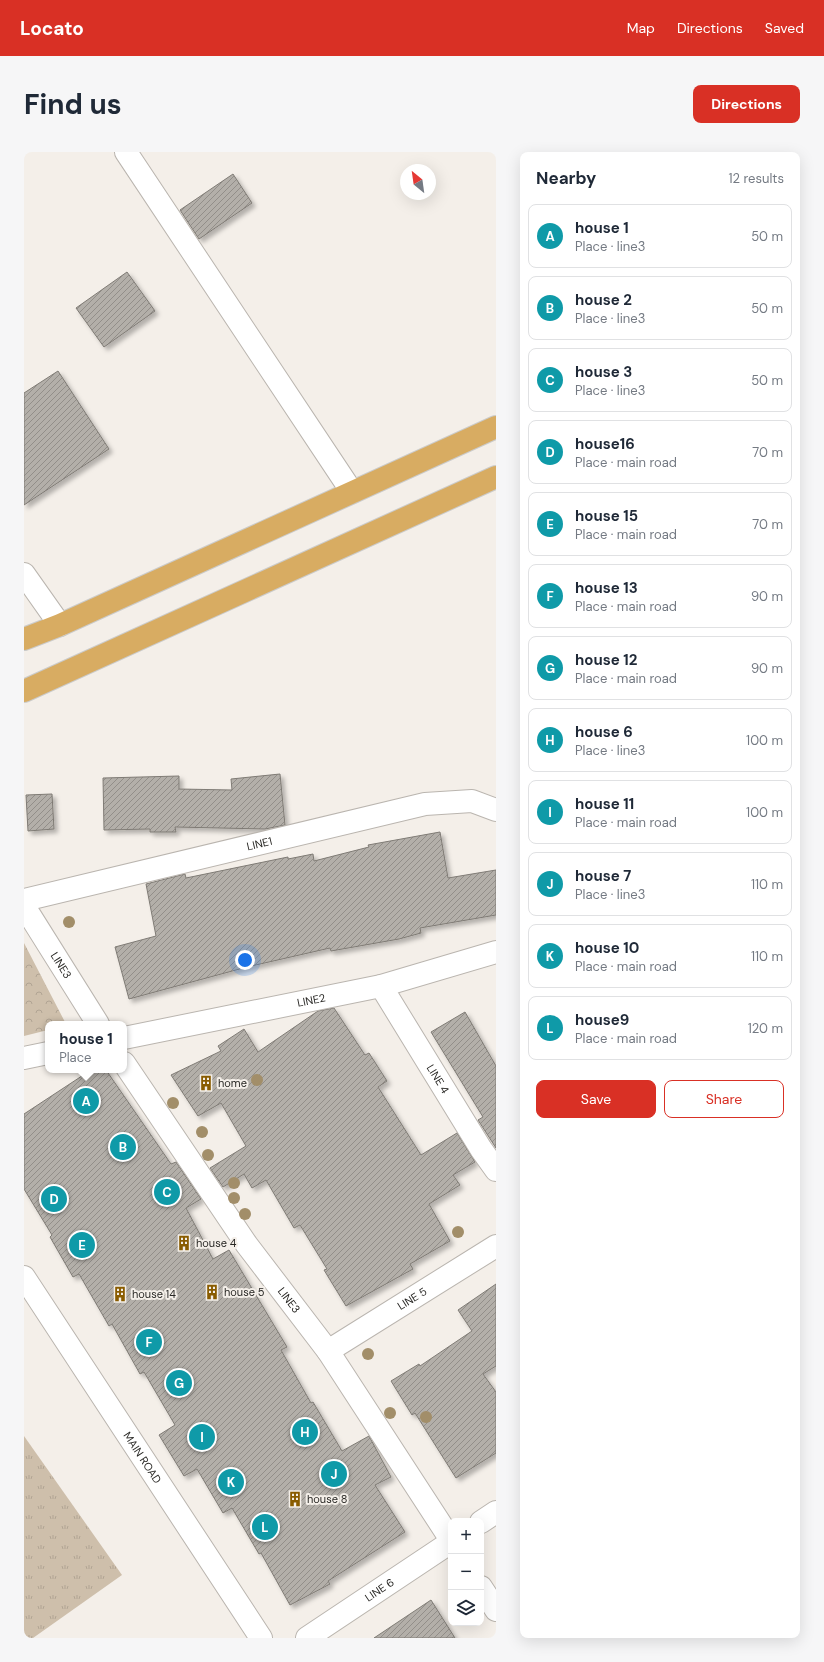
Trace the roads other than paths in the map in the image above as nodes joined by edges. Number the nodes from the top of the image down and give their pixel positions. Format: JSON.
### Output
{"nodes":[{"id":1,"x":126,"y":152,"type":"edge"},
{"id":2,"x":496,"y":427,"type":"edge"},
{"id":3,"x":496,"y":477,"type":"edge"},
{"id":4,"x":352,"y":492,"type":"junction"},
{"id":5,"x":24,"y":574,"type":"edge"},
{"id":6,"x":60,"y":625,"type":"junction"},
{"id":7,"x":24,"y":640,"type":"edge"},
{"id":8,"x":24,"y":690,"type":"edge"},
{"id":9,"x":496,"y":810,"type":"edge"},
{"id":10,"x":24,"y":900,"type":"edge"},
{"id":11,"x":24,"y":906,"type":"edge"},
{"id":12,"x":496,"y":952,"type":"edge"},
{"id":13,"x":381,"y":986,"type":"junction"},
{"id":14,"x":96,"y":1021,"type":"edge"},
{"id":15,"x":127,"y":1037,"type":"edge"},
{"id":16,"x":45,"y":1054,"type":"edge"},
{"id":17,"x":24,"y":1058,"type":"edge"},
{"id":18,"x":127,"y":1067,"type":"edge"},
{"id":19,"x":496,"y":1170,"type":"edge"},
{"id":20,"x":496,"y":1246,"type":"edge"},
{"id":21,"x":24,"y":1276,"type":"edge"},
{"id":22,"x":328,"y":1351,"type":"junction"},
{"id":23,"x":496,"y":1512,"type":"edge"},
{"id":24,"x":484,"y":1520,"type":"edge"},
{"id":25,"x":448,"y":1536,"type":"edge"},
{"id":26,"x":448,"y":1543,"type":"edge"},
{"id":27,"x":483,"y":1590,"type":"edge"},
{"id":28,"x":496,"y":1610,"type":"edge"},
{"id":29,"x":261,"y":1638,"type":"edge"},
{"id":30,"x":307,"y":1638,"type":"edge"}],
"edges":[{"from":1,"to":4,"type":"street"},
{"from":2,"to":4,"type":"highway"},
{"from":3,"to":8,"type":"highway"},
{"from":4,"to":6,"type":"highway"},
{"from":5,"to":6,"type":"street"},
{"from":6,"to":7,"type":"highway"},
{"from":9,"to":10,"type":"street","name":"LINE1"},
{"from":11,"to":14,"type":"street","name":"LINE3"},
{"from":12,"to":13,"type":"street","name":"LINE2"},
{"from":13,"to":15,"type":"street","name":"LINE2"},
{"from":13,"to":19,"type":"street","name":"LINE 4"},
{"from":16,"to":17,"type":"street"},
{"from":18,"to":22,"type":"street","name":"LINE3"},
{"from":20,"to":22,"type":"street","name":"LINE 5"},
{"from":21,"to":29,"type":"street","name":"MAIN ROAD"},
{"from":22,"to":25,"type":"street","name":"LINE3"},
{"from":23,"to":24,"type":"street"},
{"from":26,"to":30,"type":"street","name":"LINE 6"},
{"from":27,"to":28,"type":"street"}]}
